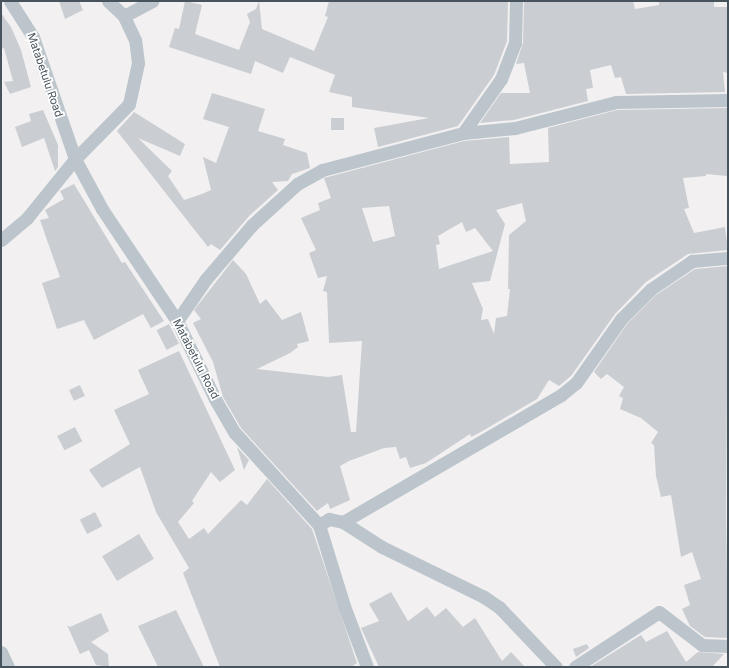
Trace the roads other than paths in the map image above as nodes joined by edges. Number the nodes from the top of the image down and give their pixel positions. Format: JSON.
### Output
{"nodes":[{"id":1,"x":10,"y":1,"type":"edge"},
{"id":2,"x":108,"y":1,"type":"edge"},
{"id":3,"x":152,"y":1,"type":"edge"},
{"id":4,"x":516,"y":1,"type":"edge"},
{"id":5,"x":124,"y":16,"type":"junction"},
{"id":6,"x":728,"y":100,"type":"edge"},
{"id":7,"x":463,"y":132,"type":"junction"},
{"id":8,"x":75,"y":159,"type":"junction"},
{"id":9,"x":1,"y":240,"type":"edge"},
{"id":10,"x":728,"y":258,"type":"edge"},
{"id":11,"x":178,"y":321,"type":"junction"},
{"id":12,"x":343,"y":522,"type":"junction"},
{"id":13,"x":319,"y":525,"type":"junction"},
{"id":14,"x":728,"y":646,"type":"edge"},
{"id":15,"x":1,"y":652,"type":"edge"},
{"id":16,"x":8,"y":667,"type":"edge"},
{"id":17,"x":367,"y":667,"type":"edge"},
{"id":18,"x":556,"y":667,"type":"edge"},
{"id":19,"x":575,"y":667,"type":"edge"}],
"edges":[{"from":1,"to":8,"type":"street","name":"Matabetulu Road"},
{"from":2,"to":5,"type":"street"},
{"from":3,"to":5,"type":"street"},
{"from":4,"to":7,"type":"street"},
{"from":5,"to":8,"type":"street"},
{"from":6,"to":7,"type":"street"},
{"from":7,"to":11,"type":"street"},
{"from":8,"to":9,"type":"street"},
{"from":8,"to":11,"type":"street","name":"Matabetulu Road"},
{"from":10,"to":12,"type":"street"},
{"from":11,"to":13,"type":"street","name":"Matabetulu Road"},
{"from":12,"to":13,"type":"street"},
{"from":12,"to":18,"type":"street"},
{"from":13,"to":17,"type":"street","name":"Matabetulu Road"},
{"from":14,"to":19,"type":"street"},
{"from":15,"to":16,"type":"street"}]}
